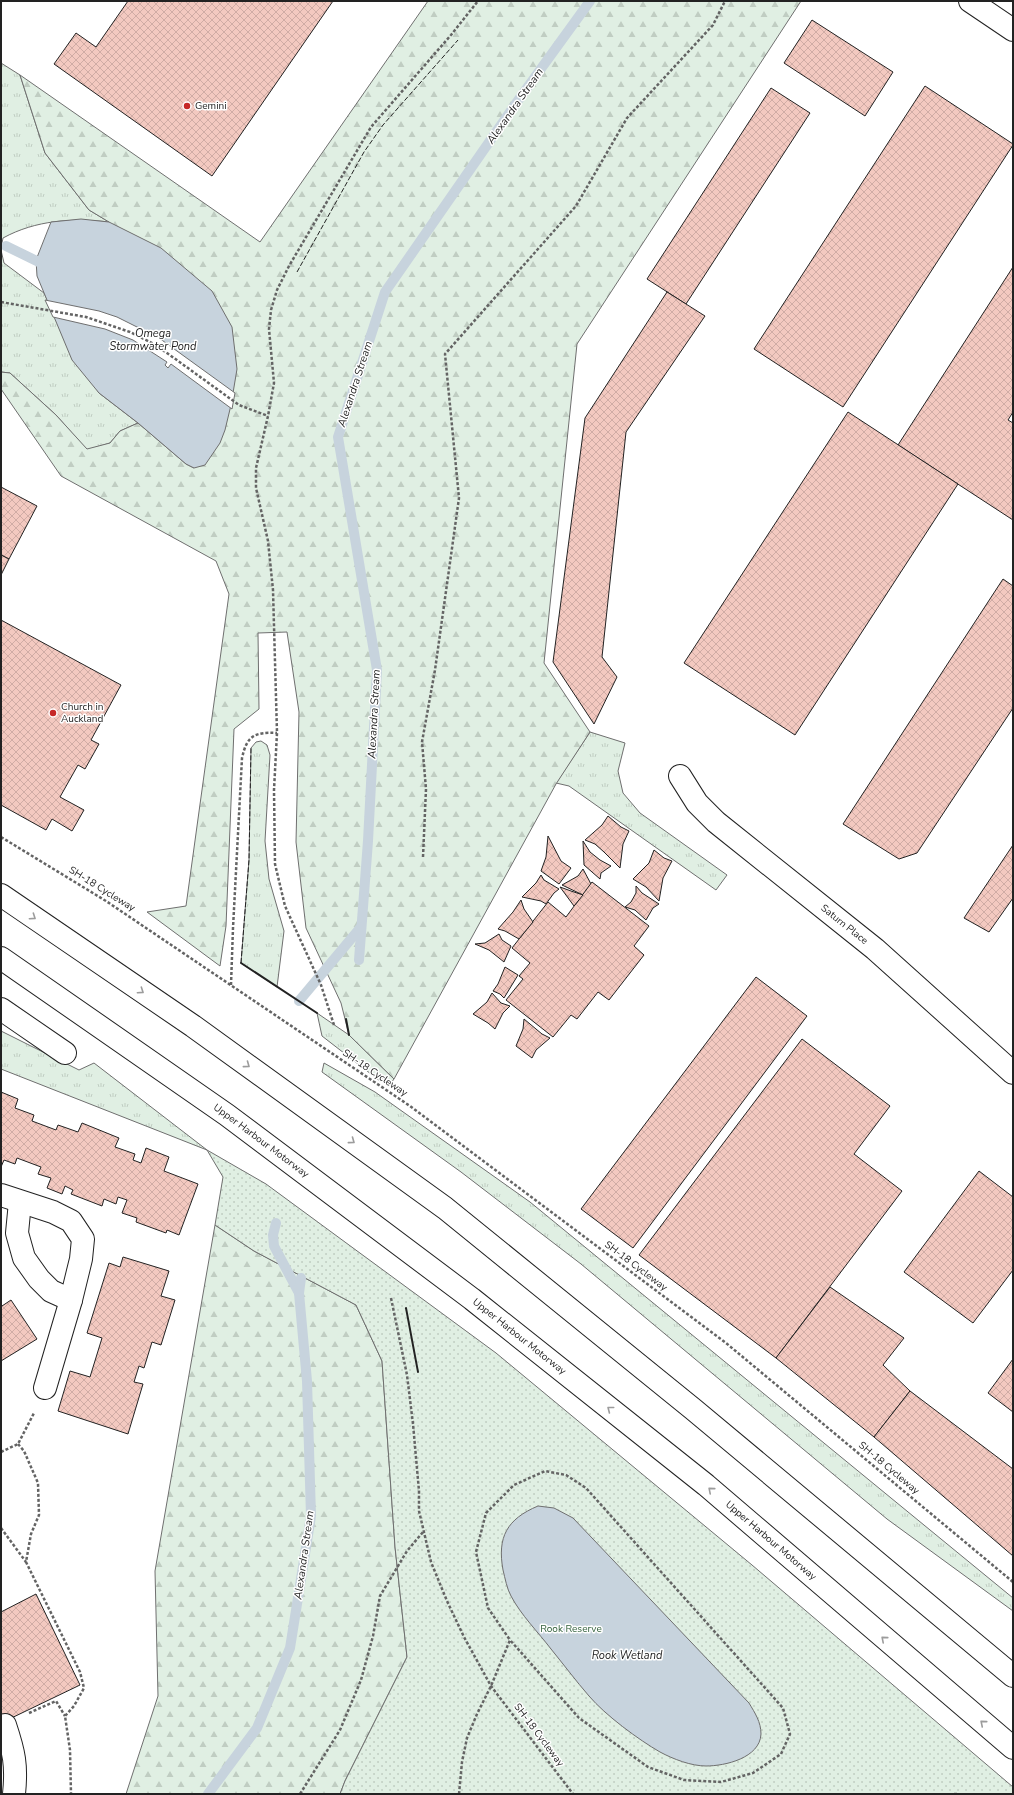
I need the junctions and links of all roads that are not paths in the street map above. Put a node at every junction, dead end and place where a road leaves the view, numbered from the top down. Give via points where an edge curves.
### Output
1 (970, 1) edge
2 (1013, 30) edge
3 (680, 776) dead end
4 (1, 896) edge
5 (1, 958) edge
6 (1, 1010) edge
7 (65, 1053) dead end
8 (1013, 1072) edge
9 (10, 1199) edge
10 (71, 1300) junction
11 (45, 1388) road end
12 (956, 1628) junction
13 (1013, 1662) edge
14 (1013, 1676) edge
15 (5, 1725) road end
16 (1013, 1748) edge
17 (14, 1794) edge

1 - 2 main road
3 - 8 main road, Saturn Place via 697,803 716,822 875,949
4 -> 12 main road via 193,1026 445,1208 693,1409
16 -> 5 main road, Upper Harbour Motorway via 706,1485 472,1299 227,1115
6 - 7 main road
9 - 10 main road via 24,1258 51,1291
9 - 10 main road via 52,1212 71,1221 83,1239
10 - 11 main road
12 - 13 main road
12 - 14 main road
15 - 17 main road via 14,1753

